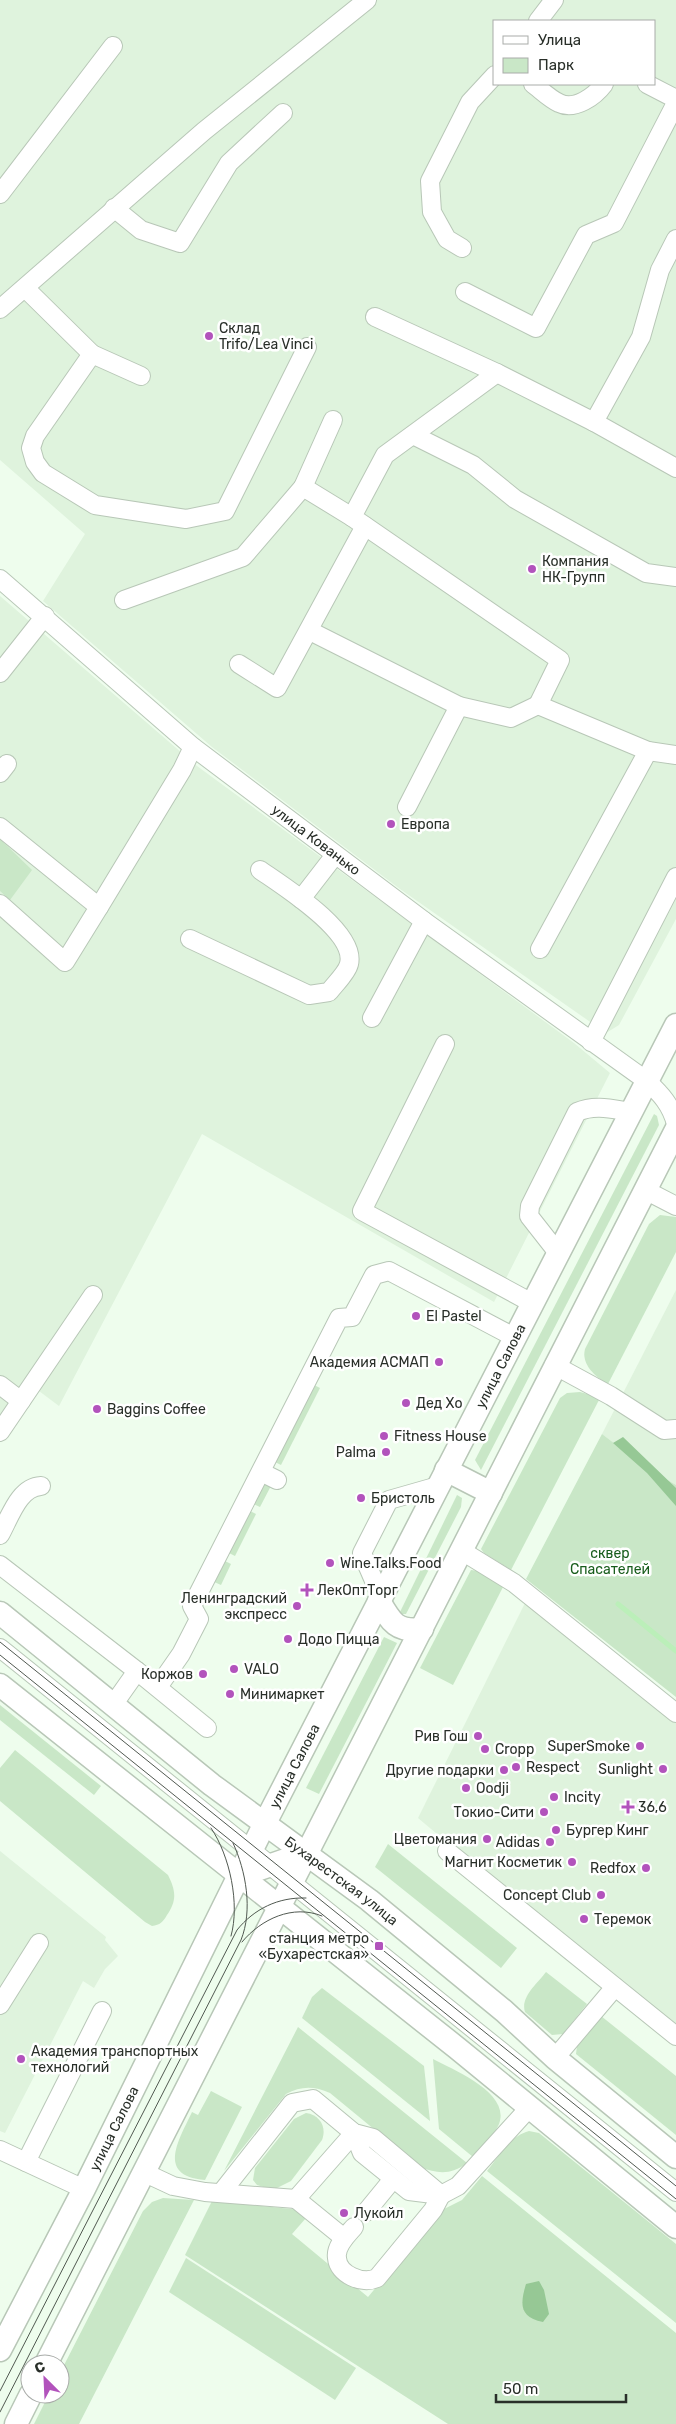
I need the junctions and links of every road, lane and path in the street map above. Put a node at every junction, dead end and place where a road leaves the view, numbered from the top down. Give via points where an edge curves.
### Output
1 (367, 0) edge
2 (554, 0) edge
3 (539, 20) edge
4 (113, 46) dead end
5 (493, 77) edge
6 (534, 85) edge
7 (603, 85) edge
8 (649, 85) edge
9 (676, 99) edge
10 (676, 104) edge
11 (283, 113) dead end
12 (0, 194) edge
13 (114, 208) junction
14 (676, 239) edge
15 (462, 248) dead end
16 (25, 288) junction
17 (465, 292) dead end
18 (0, 309) edge
19 (375, 317) dead end
20 (306, 347) dead end
21 (92, 354) junction
22 (497, 373) junction
23 (140, 376) dead end
24 (333, 420) dead end
25 (594, 422) junction
26 (413, 434) junction
27 (676, 468) edge
28 (303, 487) junction
29 (358, 522) junction
30 (676, 577) edge
31 (0, 579) edge
32 (124, 600) dead end
33 (45, 616) junction
34 (310, 631) junction
35 (239, 664) dead end
36 (0, 672) edge
37 (538, 705) junction
38 (459, 706) junction
39 (193, 747) junction
40 (648, 751) junction
41 (676, 755) edge
42 (406, 807) dead end
43 (0, 827) edge
44 (335, 854) junction
45 (260, 870) dead end
46 (676, 877) edge
47 (301, 899) junction
48 (0, 904) edge
49 (99, 907) junction
50 (424, 920) junction
51 (190, 939) dead end
52 (540, 949) dead end
53 (372, 1018) dead end
54 (676, 1025) edge
55 (591, 1042) junction
56 (445, 1044) dead end
57 (647, 1081) junction
58 (631, 1112) junction
59 (676, 1124) edge
60 (676, 1130) edge
61 (645, 1190) junction
62 (676, 1206) edge
63 (558, 1253) junction
64 (93, 1295) dead end
65 (532, 1303) junction
66 (514, 1337) junction
67 (554, 1365) junction
68 (0, 1386) edge
69 (21, 1401) junction
70 (675, 1430) edge
71 (0, 1432) edge
72 (261, 1472) junction
73 (442, 1478) junction
74 (277, 1480) dead end
75 (41, 1486) dead end
76 (491, 1493) junction
77 (0, 1535) edge
78 (462, 1551) junction
79 (0, 1565) edge
80 (380, 1599) junction
81 (0, 1613) edge
82 (422, 1629) junction
83 (0, 1648) edge
84 (137, 1671) junction
85 (0, 1685) edge
86 (158, 1687) junction
87 (113, 1705) junction
88 (676, 1712) edge
89 (207, 1728) dead end
90 (265, 1823) junction
91 (252, 1850) junction
92 (447, 1851) dead end
93 (306, 1853) junction
94 (270, 1865) junction
95 (239, 1876) junction
96 (291, 1882) junction
97 (278, 1906) junction
98 (39, 1943) dead end
99 (615, 1987) junction
100 (0, 2005) edge
101 (102, 2011) dead end
102 (676, 2036) edge
103 (555, 2058) junction
104 (529, 2108) junction
105 (354, 2133) junction
106 (0, 2150) edge
107 (676, 2157) edge
108 (26, 2162) junction
109 (143, 2172) junction
110 (393, 2179) junction
111 (84, 2189) junction
112 (676, 2192) edge
113 (221, 2193) junction
114 (441, 2195) junction
115 (296, 2199) junction
116 (366, 2212) dead end
117 (676, 2227) edge
118 (0, 2350) edge
119 (51, 2354) edge
120 (26, 2404) edge
121 (16, 2424) edge

1 - 13 street
2 - 3 street
4 - 12 street
5 - 15 street via 470,102 430,181 432,212 447,239
6 - 7 street via 560,104 573,105 590,98
8 - 9 street
10 - 17 street via 614,223 586,235 536,328
11 - 13 street via 229,163 180,243 141,230
13 - 16 street
14 - 25 street via 660,270 642,337
16 - 18 street
16 - 21 street
19 - 22 street
20 - 21 street via 225,511 186,519 95,505 43,473 35,462 31,448 35,436
21 - 23 street
22 - 25 street
22 - 26 street
24 - 28 street
25 - 27 street
26 - 29 street via 385,455
26 - 30 street via 473,465 516,499 646,573
28 - 29 street
28 - 32 street via 243,556
29 - 34 street
29 - 37 street via 560,660
31 - 33 street, улица Кованько
33 - 36 street
33 - 39 street, улица Кованько
34 - 35 street via 277,688
34 - 38 street
37 - 38 street via 511,718
37 - 40 street
38 - 42 street
39 - 44 street, улица Кованько
39 - 49 street
40 - 41 street
40 - 52 street
43 - 49 street
44 - 47 street
44 - 50 street, улица Кованько
45 - 47 street
46 - 55 street
47 - 51 street via 337,932 348,948 349,965 329,992 309,995
48 - 49 street via 65,962
50 - 53 street
50 - 55 street, улица Кованько
54 - 57 main road, улица Салова
55 - 57 street, улица Кованько
56 - 65 street via 362,1211
57 - 58 main road, улица Салова
57 - 59 street, улица Кованько via 662,1094
58 - 63 main road, улица Салова
58 - 63 street via 600,1107 577,1112 530,1206 529,1216
60 - 61 main road
61 - 62 street
61 - 67 main road
63 - 65 main road, улица Салова
64 - 69 street
65 - 66 main road, улица Салова
66 - 72 street via 389,1271 374,1275 352,1317 339,1318
66 - 73 main road, улица Салова
67 - 70 street via 664,1430
67 - 76 main road
68 - 69 street
69 - 71 street
72 - 74 street
72 - 86 street via 192,1606 199,1619 181,1654
73 - 76 main road
73 - 80 main road, улица Салова
73 - 80 street via 390,1500 362,1553
75 - 77 street via 25,1491
76 - 78 main road
78 - 82 main road
78 - 88 street via 514,1583
79 - 84 street
80 - 82 main road via 390,1621 406,1630
80 - 90 main road, улица Салова
81 - 87 main road, Бухарестская улица
82 - 93 main road
83 - 91 street
84 - 86 street
84 - 87 street
85 - 95 main road
86 - 89 street
87 - 90 main road, Бухарестская улица
90 - 91 main road, улица Салова
90 - 93 main road, Бухарестская улица
91 - 94 street
91 - 95 main road, улица Салова
92 - 99 street
93 - 94 main road
93 - 96 main road
93 - 103 main road, Бухарестская улица via 369,1900 504,2011
94 - 95 main road
94 - 96 street
95 - 97 main road
95 - 111 main road, улица Салова
96 - 97 main road
96 - 112 street
97 - 104 main road
97 - 109 main road
98 - 100 street
99 - 102 street
99 - 103 street
101 - 108 street
103 - 107 main road, Бухарестская улица
104 - 114 street via 458,2186
104 - 117 main road
105 - 110 street via 362,2153
105 - 113 street via 314,2099 292,2103
105 - 114 street via 373,2138
105 - 115 street
106 - 108 street
108 - 111 street
109 - 113 street via 173,2186
109 - 119 main road
110 - 114 street via 409,2191
110 - 116 street
111 - 118 main road, улица Салова
113 - 115 street
114 - 115 street via 433,2210 377,2278 370,2281 357,2280 339,2265 336,2256 349,2232
120 - 121 main road

